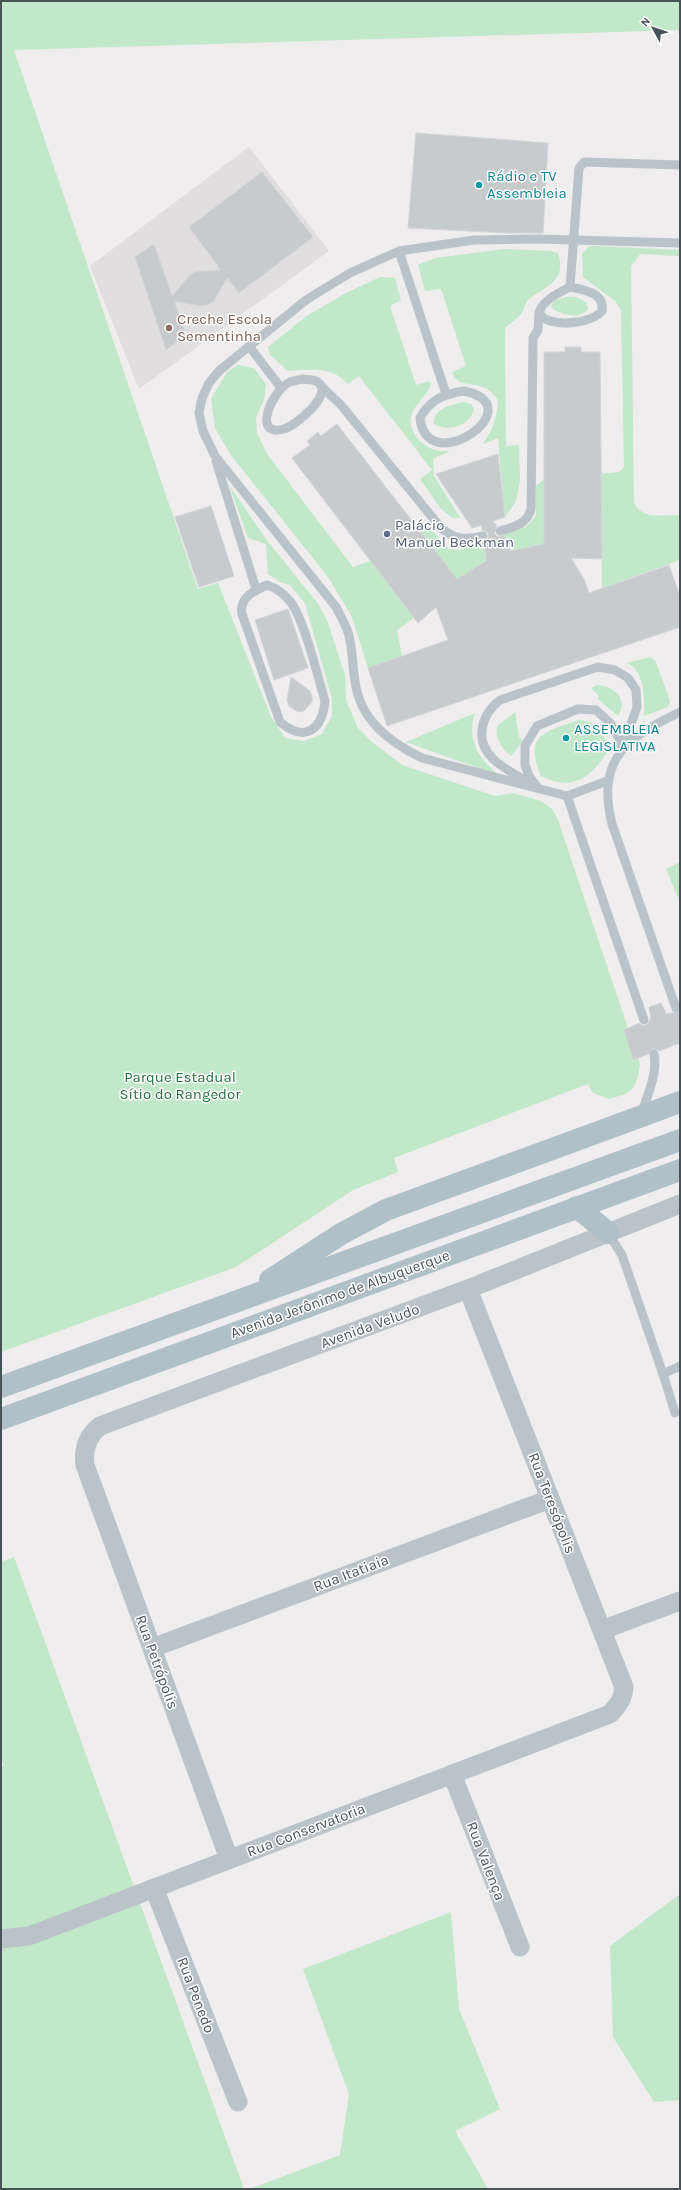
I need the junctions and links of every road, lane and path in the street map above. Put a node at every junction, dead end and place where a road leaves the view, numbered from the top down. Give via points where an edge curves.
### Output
1 (680, 165) edge
2 (573, 240) junction
3 (680, 243) edge
4 (399, 251) junction
5 (570, 287) junction
6 (539, 312) junction
7 (249, 346) junction
8 (281, 388) junction
9 (323, 388) junction
10 (446, 394) junction
11 (215, 456) junction
12 (500, 531) dead end
13 (483, 536) dead end
14 (256, 589) junction
15 (680, 712) edge
16 (619, 754) junction
17 (607, 781) junction
18 (539, 788) junction
19 (567, 796) junction
20 (676, 1008) dead end
21 (644, 1020) dead end
22 (654, 1054) dead end
23 (680, 1102) edge
24 (640, 1117) junction
25 (680, 1140) edge
26 (680, 1170) edge
27 (680, 1204) edge
28 (578, 1207) junction
29 (608, 1233) junction
30 (333, 1240) junction
31 (321, 1270) junction
32 (468, 1289) junction
33 (349, 1291) junction
34 (232, 1303) junction
35 (680, 1366) edge
36 (663, 1374) junction
37 (1, 1387) edge
38 (675, 1413) dead end
39 (1, 1419) edge
40 (85, 1465) joint
41 (550, 1499) junction
42 (680, 1601) edge
43 (602, 1630) junction
44 (152, 1648) junction
45 (610, 1714) joint
46 (452, 1774) junction
47 (229, 1859) junction
48 (154, 1888) junction
49 (1, 1939) edge
50 (520, 1948) dead end
51 (238, 2102) dead end

1 - 2 lane via 584,162 580,168
2 - 3 lane
2 - 4 lane via 474,240
2 - 5 lane
4 - 7 lane via 350,273 306,300
4 - 10 lane
5 - 6 lane via 544,301 539,306
5 - 6 lane via 586,290 597,296 603,306 598,316 585,321 566,323 550,321 543,318
6 - 12 lane via 538,330 533,338 531,509 523,523
7 - 8 lane
7 - 11 lane via 220,370 209,383 202,398 200,413 203,431
8 - 9 lane via 290,382 302,380 315,381
8 - 9 lane via 267,412 268,427 274,430 285,429 304,416 321,398
9 - 13 lane via 341,405 441,528 449,535 466,540
10 - 10 lane via 425,409 420,418 424,433 431,439 444,442 470,436 483,424 488,413 488,405 484,398 475,393 464,391
11 - 14 lane
11 - 18 lane via 336,607 348,633 360,704 385,736 422,758
14 - 14 lane via 243,600 240,607 280,722 297,732 308,732 317,727 323,716 325,701 298,614 290,600 276,588 266,585
15 - 16 lane via 646,729
16 - 17 lane
16 - 18 lane via 619,739 596,710 578,709 536,726 525,746 525,765 529,776
16 - 18 lane via 632,726 637,707 636,690 628,678 615,670 598,667 500,700 491,707 483,719 481,732 485,745 492,758 504,768
17 - 19 lane
17 - 20 lane via 612,824
18 - 19 lane
19 - 21 lane
22 - 24 lane via 656,1065
23 - 24 main road
24 - 30 main road via 390,1208
25 - 31 main road, Avenida Jerônimo de Albuquerque
26 - 28 main road, Avenida Jerônimo de Albuquerque
27 - 29 street, Avenida Veludo
28 - 29 main road
28 - 33 main road, Avenida Jerônimo de Albuquerque
29 - 32 street, Avenida Veludo
29 - 36 lane via 622,1255
30 - 31 main road via 323,1255
30 - 34 main road
31 - 33 main road via 330,1285
31 - 34 main road, Avenida Jerônimo de Albuquerque
32 - 40 street, Avenida Veludo via 100,1426 87,1441
32 - 41 street, Rua Teresópolis
33 - 39 main road, Avenida Jerônimo de Albuquerque
34 - 37 main road, Avenida Jerônimo de Albuquerque
35 - 36 lane
36 - 38 lane
40 - 44 street, Rua Petrópolis
41 - 43 street, Rua Teresópolis
41 - 44 street, Rua Itatiaia
42 - 43 street
43 - 45 street, Rua Teresópolis via 624,1687 624,1697
44 - 47 street, Rua Petrópolis
45 - 46 street, Rua Conservatoria
46 - 47 street, Rua Conservatoria
46 - 50 street, Rua Valença
47 - 48 street, Rua Conservatoria
48 - 49 street, Rua Conservatoria via 29,1936
48 - 51 street, Rua Penedo

